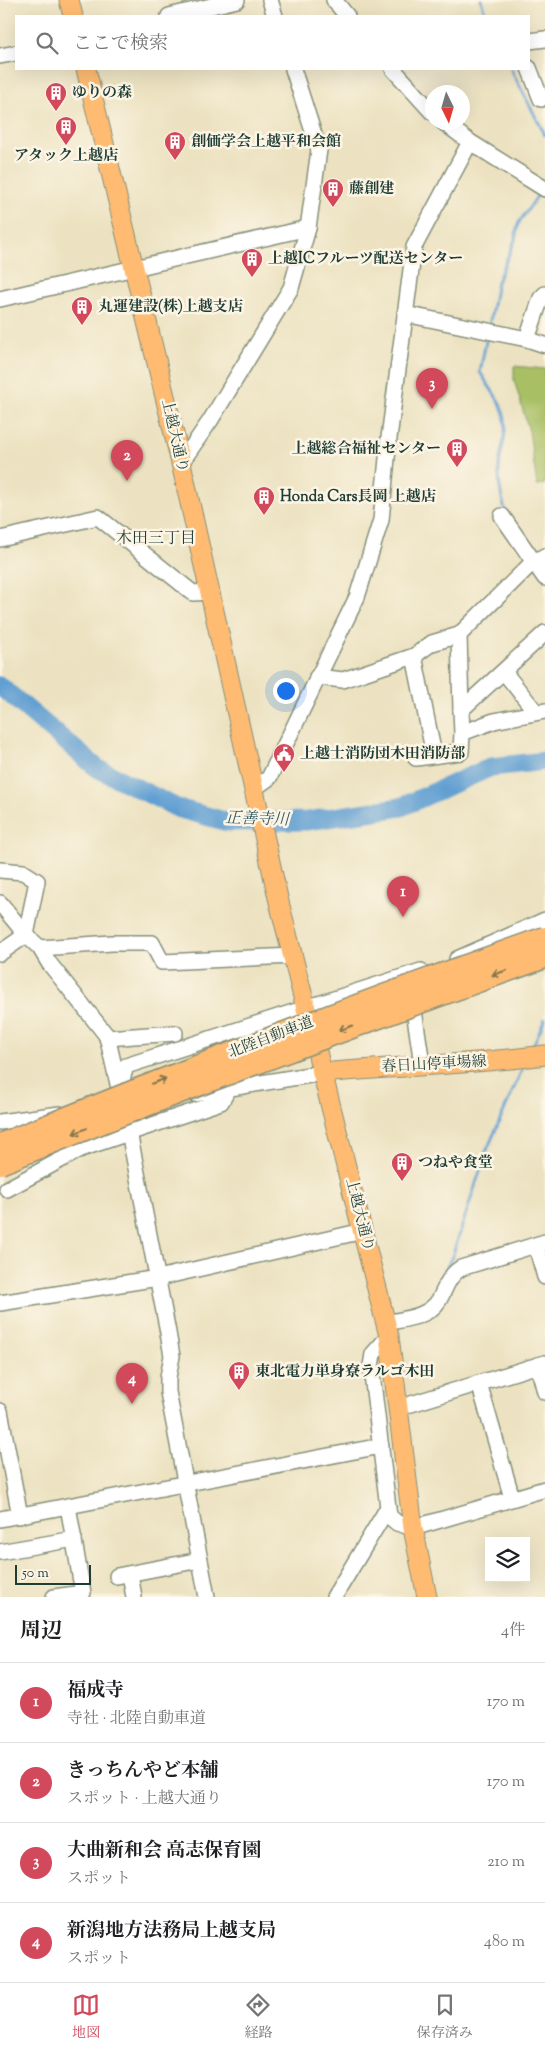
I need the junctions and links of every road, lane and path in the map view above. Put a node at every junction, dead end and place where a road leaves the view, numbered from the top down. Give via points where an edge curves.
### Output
1 (69, 0) edge
2 (237, 0) edge
3 (270, 0) edge
4 (334, 0) edge
5 (73, 15) edge
6 (173, 15) edge
7 (275, 15) edge
8 (346, 15) edge
9 (545, 39) edge
10 (530, 41) edge
11 (15, 53) edge
12 (0, 56) edge
13 (86, 70) edge
14 (293, 70) edge
15 (394, 70) edge
16 (530, 70) edge
17 (544, 102) edge
18 (425, 104) edge
19 (454, 130) edge
20 (470, 142) junction
21 (542, 187) edge
22 (308, 228) junction
23 (133, 268) junction
24 (545, 294) edge
25 (0, 298) edge
26 (405, 314) junction
27 (527, 339) junction
28 (545, 345) edge
29 (181, 463) junction
30 (502, 516) dead end
31 (0, 539) edge
32 (539, 559) edge
33 (545, 578) edge
34 (210, 592) junction
35 (459, 635) junction
36 (544, 638) edge
37 (414, 656) junction
38 (504, 672) junction
39 (317, 677) junction
40 (461, 710) junction
41 (540, 711) edge
42 (462, 733) junction
43 (434, 755) junction
44 (416, 758) dead end
45 (257, 796) junction
46 (0, 870) edge
47 (0, 904) edge
48 (545, 920) edge
49 (26, 936) junction
50 (545, 938) edge
51 (40, 948) junction
52 (0, 953) edge
53 (294, 956) junction
54 (545, 957) edge
55 (408, 975) junction
56 (306, 1009) junction
57 (175, 1033) dead end
58 (107, 1038) junction
59 (545, 1056) edge
60 (422, 1064) junction
61 (322, 1072) junction
62 (119, 1088) junction
63 (229, 1088) junction
64 (123, 1106) junction
65 (0, 1122) edge
66 (129, 1132) junction
67 (0, 1145) edge
68 (0, 1164) edge
69 (7, 1189) dead end
70 (363, 1231) junction
71 (540, 1243) edge
72 (545, 1277) edge
73 (158, 1278) junction
74 (0, 1303) edge
75 (387, 1330) junction
76 (541, 1364) edge
77 (478, 1383) junction
78 (545, 1392) edge
79 (398, 1408) junction
80 (0, 1411) edge
81 (380, 1446) junction
82 (184, 1484) junction
83 (545, 1489) edge
84 (512, 1498) junction
85 (68, 1506) junction
86 (388, 1509) junction
87 (20, 1516) junction
88 (0, 1520) edge
89 (413, 1528) junction
90 (74, 1538) junction
91 (0, 1552) edge
92 (200, 1560) junction
93 (54, 1597) edge
94 (134, 1597) edge
95 (207, 1597) edge
96 (334, 1597) edge
97 (427, 1597) edge

1 - 5 main road
2 - 6 street
3 - 7 street
4 - 8 street
9 - 10 street
11 - 12 street
13 - 23 main road, 上越大通り
14 - 22 street via 319,150
15 - 18 street
16 - 17 street
19 - 20 street
20 - 21 street
20 - 26 street via 414,247
22 - 23 street
22 - 29 street via 291,288
23 - 25 street
23 - 29 main road, 上越大通り
24 - 27 street
26 - 27 street
26 - 39 street via 380,520 357,597
27 - 28 street
29 - 34 main road, 上越大通り
30 - 32 street
31 - 34 street via 98,517 192,593
32 - 33 street
32 - 35 street
34 - 45 main road, 上越大通り
35 - 37 street via 432,642
35 - 40 street
36 - 38 street
37 - 39 street via 343,680
37 - 43 street
38 - 40 street
38 - 41 street
39 - 45 street via 270,778
40 - 42 street
41 - 42 street via 494,721
42 - 43 street via 462,752
43 - 44 street
45 - 53 main road, 上越大通り
46 - 49 street via 23,872 37,881
47 - 49 street
48 - 55 street via 450,962
49 - 51 street
49 - 52 street
67 -> 50 highway, 北陸自動車道, bridge via 335,1013
51 - 53 street via 152,944 162,962
51 - 58 street
53 - 56 main road, 上越大通り
54 -> 68 highway, 北陸自動車道, bridge via 337,1031
55 - 56 street
55 - 60 street
56 - 61 main road, 上越大通り
56 - 62 street via 126,1066
57 - 58 street
58 - 62 street
59 - 60 main road, 春日山停車場線 via 497,1062
60 - 61 main road, 春日山停車場線
61 - 63 street
61 - 70 main road, 上越大通り
62 - 64 street
63 - 64 street
63 - 66 street via 221,1102
64 - 65 street
64 - 66 street
66 - 69 street via 81,1149
66 - 73 street
70 - 73 street
70 - 75 main road, 上越大通り
71 - 72 street
71 - 75 street via 461,1268 452,1274 433,1308
73 - 74 street
73 - 82 street via 172,1356 168,1392
75 - 79 main road, 上越大通り
75 - 81 street via 373,1354 371,1366
76 - 77 street
76 - 78 street
77 - 79 street
77 - 84 street
79 - 89 main road, 上越大通り
80 - 87 street
81 - 82 street
81 - 86 street
82 - 85 street
82 - 92 street
83 - 84 street
84 - 89 street
85 - 87 street
85 - 90 street
86 - 89 street via 389,1516 397,1523
86 - 96 street
87 - 88 street
89 - 97 main road, 上越大通り
90 - 91 street
90 - 93 street via 84,1592
92 - 94 street via 123,1575
92 - 95 street

